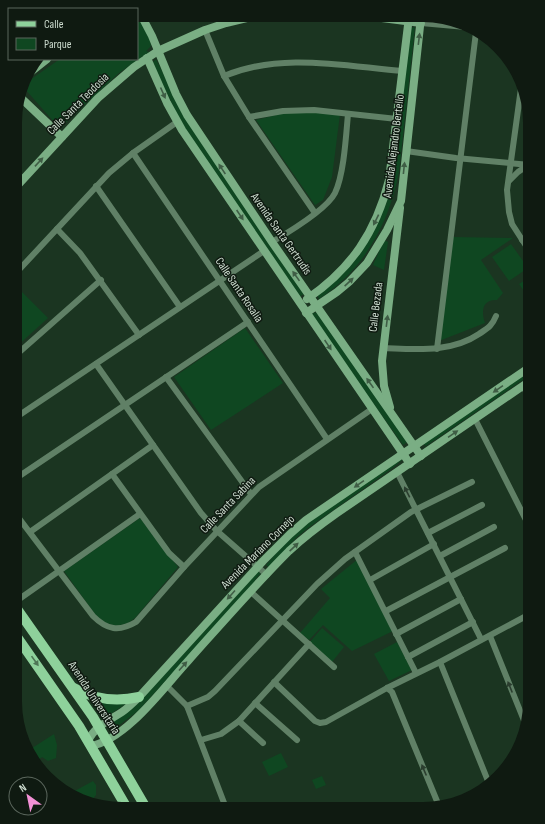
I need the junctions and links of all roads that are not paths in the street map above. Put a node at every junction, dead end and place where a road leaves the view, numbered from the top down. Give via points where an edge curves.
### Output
1 (145, 22) edge
2 (226, 22) edge
3 (409, 22) edge
4 (421, 22) edge
5 (205, 30) junction
6 (475, 37) edge
7 (158, 51) junction
8 (147, 58) junction
9 (402, 72) junction
10 (224, 76) junction
11 (520, 96) edge
12 (24, 101) edge
13 (348, 114) junction
14 (248, 117) junction
15 (397, 119) junction
16 (177, 122) junction
17 (62, 137) junction
18 (406, 151) junction
19 (133, 153) junction
20 (460, 158) junction
21 (511, 164) junction
22 (523, 165) edge
23 (523, 169) edge
24 (22, 180) edge
25 (508, 181) junction
26 (96, 186) junction
27 (401, 201) junction
28 (315, 213) junction
29 (57, 229) junction
30 (522, 240) edge
31 (272, 242) junction
32 (264, 251) junction
33 (22, 267) edge
34 (101, 280) junction
35 (220, 281) junction
36 (310, 297) junction
37 (300, 304) junction
38 (317, 306) junction
39 (180, 307) junction
40 (306, 313) junction
41 (496, 316) dead end
42 (248, 322) junction
43 (139, 335) junction
44 (383, 348) junction
45 (437, 349) junction
46 (22, 350) edge
47 (96, 364) junction
48 (523, 371) edge
49 (166, 377) junction
50 (523, 386) edge
51 (126, 405) junction
52 (372, 409) junction
53 (22, 414) edge
54 (392, 415) junction
55 (475, 419) junction
56 (327, 439) junction
57 (153, 445) junction
58 (414, 446) junction
59 (403, 454) junction
60 (421, 456) junction
61 (410, 464) junction
62 (398, 472) junction
63 (22, 474) edge
64 (112, 474) junction
65 (472, 482) dead end
66 (251, 494) junction
67 (482, 505) dead end
68 (416, 510) junction
69 (140, 514) junction
70 (523, 514) edge
71 (22, 522) edge
72 (494, 527) dead end
73 (217, 531) junction
74 (30, 532) junction
75 (428, 533) junction
76 (434, 544) junction
77 (505, 548) dead end
78 (355, 552) junction
79 (440, 556) junction
80 (184, 567) junction
81 (257, 567) junction
82 (59, 570) junction
83 (267, 575) junction
84 (450, 576) junction
85 (370, 580) junction
86 (251, 592) junction
87 (22, 597) edge
88 (461, 600) junction
89 (386, 611) junction
90 (22, 616) edge
91 (523, 618) edge
92 (282, 620) junction
93 (473, 622) junction
94 (396, 634) junction
95 (490, 636) junction
96 (481, 639) junction
97 (22, 644) edge
98 (308, 644) junction
99 (408, 657) junction
100 (440, 662) junction
101 (334, 667) dead end
102 (416, 673) junction
103 (274, 682) junction
104 (166, 685) junction
105 (72, 687) junction
106 (387, 688) junction
107 (139, 697) junction
108 (255, 703) junction
109 (187, 706) junction
110 (522, 715) edge
111 (239, 721) junction
112 (99, 727) junction
113 (107, 740) junction
114 (201, 740) junction
115 (297, 740) dead end
116 (263, 743) dead end
117 (90, 744) junction
118 (126, 773) junction
119 (487, 778) edge
120 (111, 780) junction
121 (437, 801) edge
122 (124, 802) edge
123 (143, 802) edge
124 (224, 802) edge

1 - 7 main road, Avenida Santa Gertrudis
2 - 5 main road, Calle Santa Teodosia
3 - 9 main road, Avenida Alejandro Bertello
18 -> 4 main road, Avenida Alejandro Bertello
5 - 7 main road, Calle Santa Teodosia
5 - 10 street
6 - 20 street
7 - 8 main road, Calle Santa Teodosia
31 -> 7 main road, Avenida Santa Gertrudis via 186,115
8 -> 16 main road, Avenida Santa Gertrudis
8 - 17 main road, Calle Santa Teodosia via 112,85
9 - 10 street via 301,62 256,66
9 - 15 main road, Avenida Alejandro Bertello
10 - 14 street
11 - 21 street
12 - 17 main road
13 - 14 street via 296,110
13 - 15 street
13 - 28 street via 339,183 334,194
14 - 28 street
15 -> 36 main road, Avenida Alejandro Bertello via 389,180 378,217 350,262
16 - 19 street
16 -> 32 main road, Avenida Santa Gertrudis
24 -> 17 main road, Calle Santa Teodosia
18 - 20 street
27 -> 18 main road, Avenida Alejandro Bertello
19 - 26 street
19 - 35 street, Calle Santa Rosalia
20 - 21 street
20 - 45 street
21 - 22 street
21 - 25 street
23 - 25 street
25 - 30 street via 508,212
26 - 29 street
26 - 39 street
38 -> 27 main road, Avenida Alejandro Bertello via 349,282 367,263
44 -> 27 main road, Calle Bezada
28 - 31 street
29 - 33 street
29 - 34 street
36 -> 31 main road, Avenida Santa Gertrudis
32 - 35 street
32 - 37 main road, Avenida Santa Gertrudis
34 - 43 street
34 - 46 street
35 - 39 street
35 - 42 street, Calle Santa Rosalia
36 - 37 main road, Avenida Alejandro Bertello
36 - 38 main road, Avenida Santa Gertrudis
37 - 40 main road, Avenida Santa Gertrudis
38 - 40 main road, Avenida Alejandro Bertello
54 -> 38 main road, Avenida Santa Gertrudis
39 - 43 street
40 -> 52 main road, Avenida Santa Gertrudis
41 - 45 street via 492,325 475,337
42 - 49 street
42 - 56 street, Calle Santa Rosalia
43 - 47 street
44 - 45 street
44 - 54 main road, Calle Bezada via 384,386
47 - 51 street
47 - 53 street
48 -> 58 main road, Avenida Mariano Cornejo
49 - 51 street
49 - 66 street
50 - 55 main road, Avenida Mariano Cornejo
51 - 57 street
51 - 63 street
52 - 56 street, Calle Santa Sabina
52 - 59 main road, Avenida Santa Gertrudis
54 - 58 main road, Avenida Santa Gertrudis
60 -> 55 main road, Avenida Mariano Cornejo
55 - 70 street
56 - 66 street, Calle Santa Sabina
57 - 64 street
57 - 73 street
58 - 59 main road, Avenida Mariano Cornejo
58 - 60 main road, Avenida Santa Gertrudis
59 - 61 main road, Avenida Santa Gertrudis
59 -> 81 main road, Avenida Mariano Cornejo via 306,520
60 - 61 main road, Avenida Mariano Cornejo
61 - 62 main road, Avenida Mariano Cornejo
68 -> 62 street
83 -> 62 main road, Avenida Mariano Cornejo via 309,534
64 - 69 street
64 - 74 street
65 - 68 street
66 - 73 street, Calle Santa Sabina
67 - 75 street
68 - 75 street
68 - 78 street
69 - 80 street via 169,553
69 - 82 street
71 - 74 street
72 - 79 street
73 - 80 street, Calle Santa Sabina
73 - 81 street
74 - 82 street
75 - 76 street
76 - 79 street
76 - 85 street
77 - 84 street
78 - 85 street
78 - 92 street via 317,584
79 - 84 street
80 - 82 street, Calle Santa Sabina via 136,622 118,629 100,623
81 - 83 street
81 -> 107 main road, Avenida Mariano Cornejo
82 - 87 street
83 - 86 main road, Avenida Mariano Cornejo
84 - 88 street
84 - 89 street
85 - 89 street
86 - 92 street
104 -> 86 main road, Avenida Mariano Cornejo
88 - 93 street
88 - 94 street
89 - 94 street
90 - 105 main road, Avenida Universitaria
91 - 95 street
92 - 98 street
92 - 109 street via 208,698
93 - 96 street
93 - 99 street
94 - 99 street
95 - 96 street
110 -> 95 street
96 - 100 street
97 -> 117 main road
98 - 101 street
98 - 103 street
99 - 102 street
100 - 102 street
100 - 119 street
102 - 106 street
103 - 106 street via 320,723 334,718
103 - 108 street
104 - 109 street
104 - 113 main road, Avenida Mariano Cornejo via 139,715
105 - 107 main road via 104,699 122,700
105 - 112 main road, Avenida Universitaria
121 -> 106 street via 392,692
107 - 112 main road, Avenida Mariano Cornejo
108 - 111 street
108 - 115 street
109 - 114 street
111 - 114 street via 221,734
111 - 116 street
112 - 113 main road, Avenida Universitaria
112 - 117 main road, Avenida Mariano Cornejo via 93,732
113 - 117 main road, Avenida Mariano Cornejo
113 - 118 main road, Avenida Universitaria
114 - 124 street
117 - 120 main road
118 - 120 main road via 118,773
118 - 123 main road, Avenida Universitaria
120 - 122 main road

